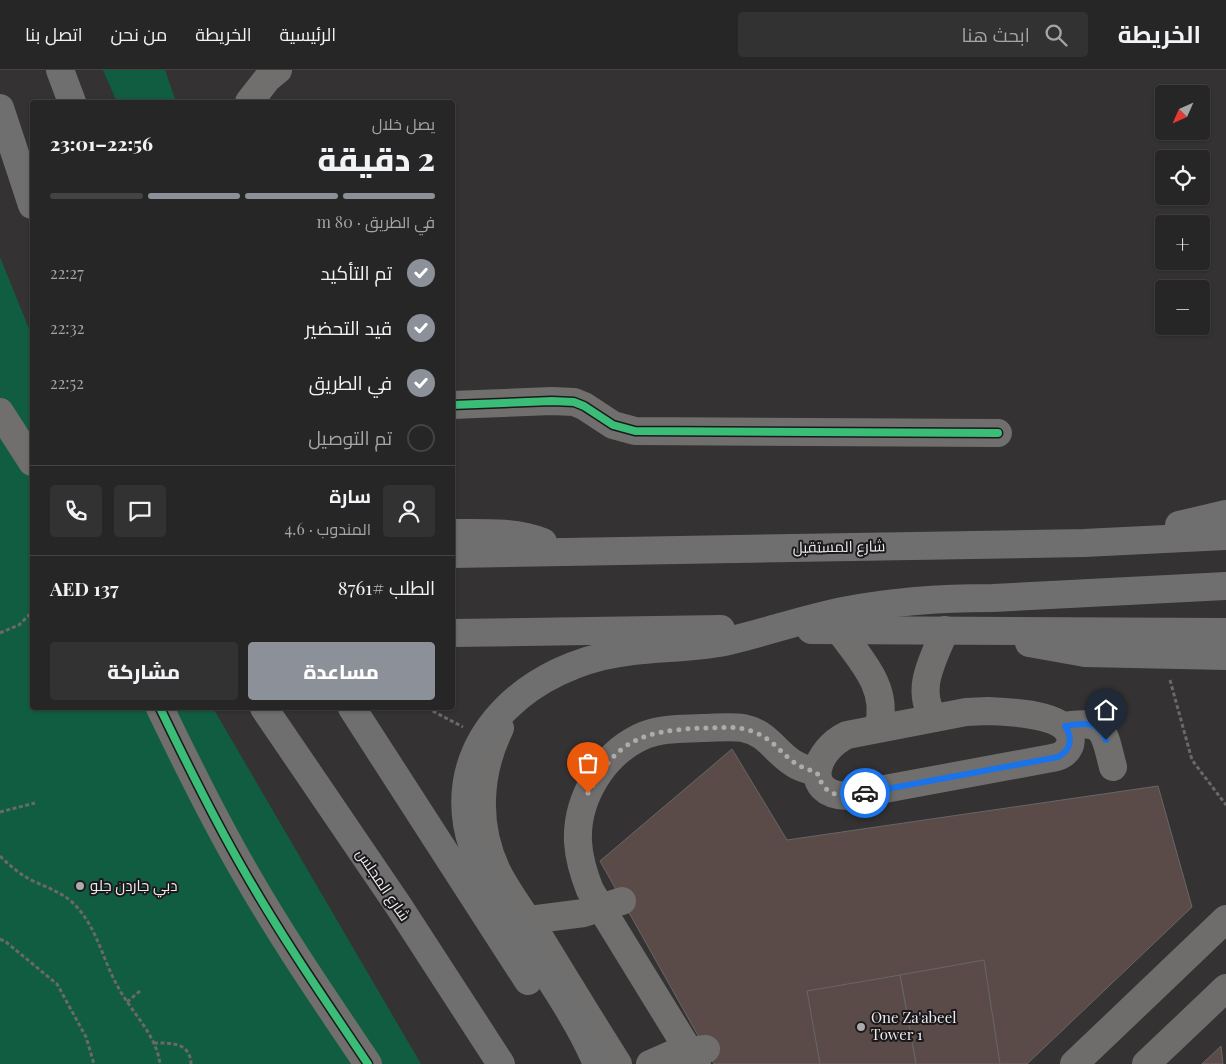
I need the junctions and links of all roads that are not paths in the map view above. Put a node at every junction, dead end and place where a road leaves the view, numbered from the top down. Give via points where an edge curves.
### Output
1 (60, 70) edge
2 (278, 70) edge
3 (71, 100) edge
4 (251, 100) edge
5 (0, 108) edge
6 (0, 145) edge
7 (28, 183) edge
8 (455, 405) edge
9 (0, 412) edge
10 (998, 432) dead end
11 (30, 459) edge
12 (1226, 514) edge
13 (455, 533) edge
14 (1226, 536) edge
15 (1084, 543) junction
16 (564, 552) junction
17 (455, 554) edge
18 (1226, 586) edge
19 (770, 629) junction
20 (840, 630) junction
21 (945, 630) junction
22 (989, 631) junction
23 (1226, 632) edge
24 (455, 633) edge
25 (1226, 656) edge
26 (538, 683) junction
27 (161, 710) edge
28 (265, 710) edge
29 (353, 710) edge
30 (934, 718) junction
31 (1065, 726) junction
32 (878, 728) junction
33 (1113, 767) dead end
34 (817, 772) junction
35 (612, 905) junction
36 (1226, 918) edge
37 (528, 920) junction
38 (1226, 988) edge
39 (697, 1054) edge
40 (368, 1064) edge
41 (501, 1064) edge
42 (583, 1064) edge
43 (597, 1064) edge
44 (618, 1064) edge
45 (650, 1064) edge
46 (1074, 1064) edge
47 (1146, 1064) edge

1 - 3 main road
2 - 4 street
5 - 7 main road
6 - 7 street
8 - 10 street via 574,402 613,425 635,432
9 - 11 street
12 - 15 main road
13 - 16 main road via 518,535 542,541
14 - 15 main road, شارع المستقبل
15 - 16 main road, شارع المستقبل
16 - 17 main road, شارع المستقبل
18 - 19 main road via 918,601 843,611
19 - 20 main road
19 - 24 main road
19 - 26 main road via 700,646 601,657 564,669
20 - 21 main road
20 - 32 street via 878,688 882,708
21 - 22 main road
21 - 30 street via 924,687 926,704
22 - 23 main road
22 - 25 main road via 1052,649 1085,653
26 - 37 street via 512,709 502,725 486,764 482,786 482,817 490,855 505,886
26 - 43 main road via 512,702 484,737 471,769 467,821 475,854 490,885 580,1030
27 - 40 street via 243,870
28 - 41 main road, شارع المجلس
29 - 42 main road
30 - 31 street via 966,712 1010,712
30 - 32 street
31 - 33 street via 1088,723 1099,729 1106,740
31 - 34 street via 1070,744 1064,754 1052,758 847,796 830,793
32 - 34 street via 840,738 821,756
34 - 35 street via 791,762 763,736 736,727 662,730 630,742 605,765 596,779 588,793 579,825 578,842 584,874
35 - 37 street via 565,916
35 - 39 street
36 - 46 highway
37 - 44 street
38 - 47 highway
39 - 45 street via 662,1057

